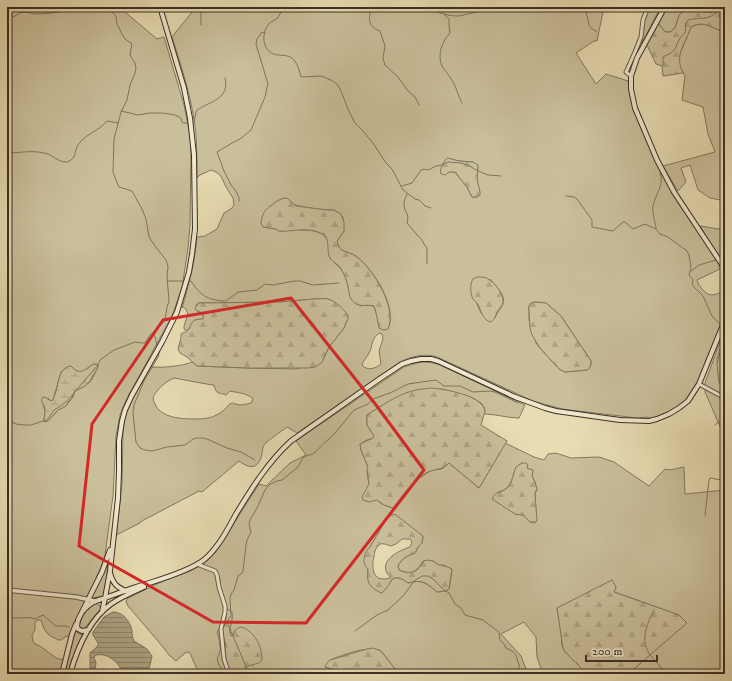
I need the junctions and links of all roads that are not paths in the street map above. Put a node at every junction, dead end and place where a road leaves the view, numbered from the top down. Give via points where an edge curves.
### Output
1 (160, 7) edge
2 (648, 7) edge
3 (666, 7) edge
4 (631, 76) junction
5 (725, 271) edge
6 (725, 320) edge
7 (699, 384) junction
8 (725, 398) edge
9 (113, 542) junction
10 (197, 564) junction
11 (110, 571) junction
12 (151, 582) junction
13 (7, 590) edge
14 (126, 591) junction
15 (106, 598) junction
16 (88, 600) junction
17 (95, 601) junction
18 (102, 611) junction
19 (82, 612) junction
20 (78, 620) junction
21 (88, 630) junction
22 (62, 674) edge
23 (70, 674) edge
24 (229, 674) edge

1 - 9 main road via 184,88 190,118 194,155 192,254 177,312 124,410 119,441 119,484
2 - 4 street via 641,37 626,72
3 - 4 main road via 637,58
4 - 5 main road via 635,108 657,160 674,192
6 - 7 main road
7 - 8 street
7 - 10 main road via 688,401 669,414 649,421 620,420 545,408 438,361 426,358 402,364 284,448 258,480 216,547
9 - 11 main road
9 - 16 main road
10 - 12 main road
10 - 24 street via 215,571 217,575 225,612 221,629 224,659
11 - 14 main road via 115,585
11 - 15 main road
12 - 14 main road
12 - 18 main road
13 - 16 street
14 - 15 main road
15 - 17 main road
15 - 18 main road
16 - 17 street
16 - 19 main road
17 - 18 main road via 100,603
17 - 19 main road
18 - 21 main road
19 - 20 main road
20 - 21 main road via 78,629
20 - 22 main road
21 - 23 main road

